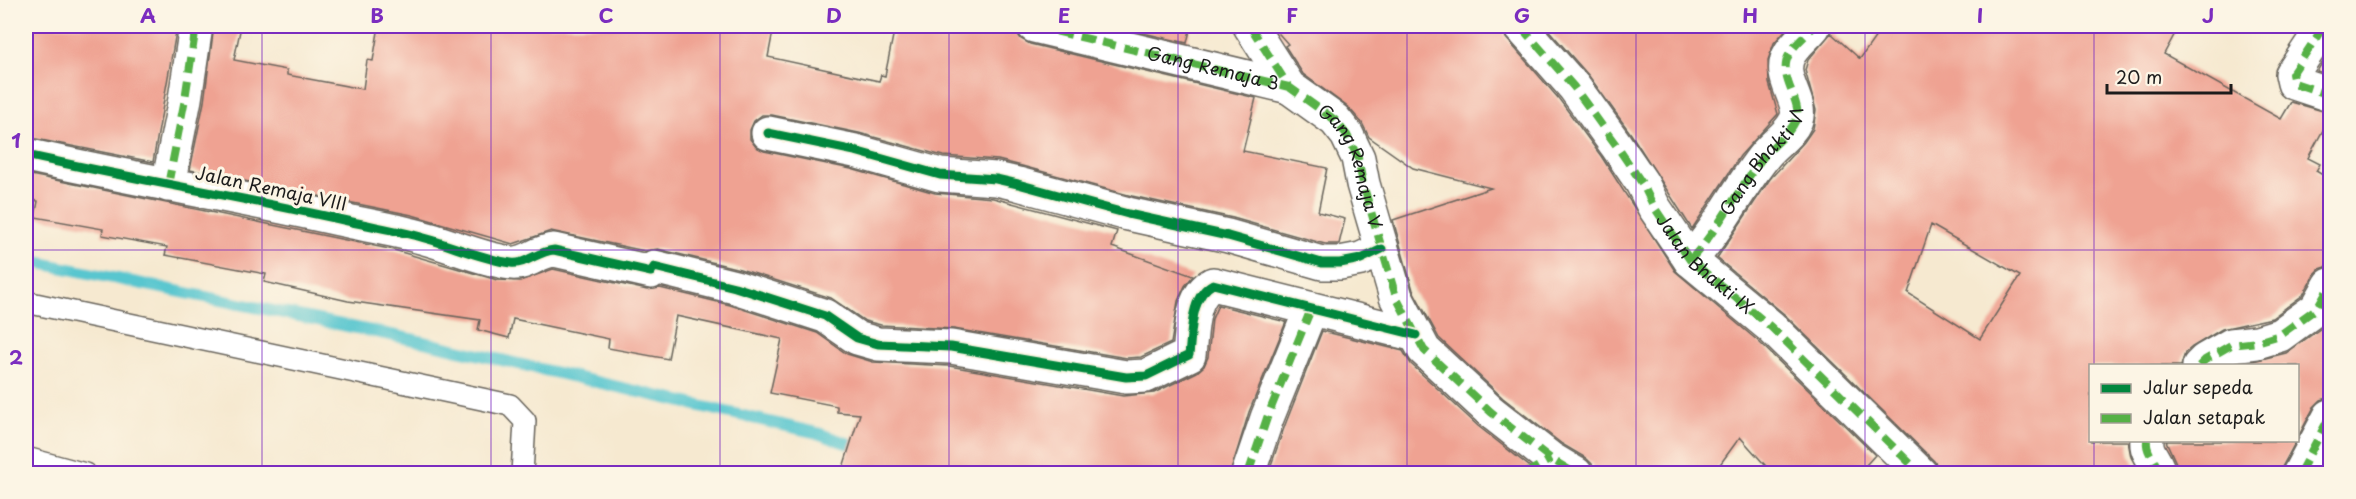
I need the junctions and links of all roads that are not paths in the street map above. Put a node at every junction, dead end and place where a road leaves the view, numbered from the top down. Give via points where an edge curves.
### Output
1 (196, 26) edge
2 (1034, 26) edge
3 (1250, 26) edge
4 (1520, 26) edge
5 (1814, 26) edge
6 (2324, 26) edge
7 (1289, 87) junction
8 (2331, 95) edge
9 (768, 133) dead end
10 (26, 155) edge
11 (168, 185) junction
12 (1382, 249) junction
13 (1690, 260) junction
14 (2331, 285) edge
15 (26, 302) edge
16 (1311, 309) junction
17 (1416, 335) junction
18 (2201, 364) edge
19 (2331, 416) edge
20 (2147, 442) edge
21 (26, 459) edge
22 (1551, 469) edge
23 (85, 474) edge
24 (522, 474) edge
25 (1248, 474) edge
26 (1922, 474) edge
27 (2159, 474) edge
28 (2299, 474) edge

1 - 11 street, Jalan Remaja VIII
2 - 7 street, Gang Remaja 3
3 - 7 street, Gang Remaja V
4 - 13 street, Jalan Bhakti IX via 1574,87 1642,183
5 - 13 street, Gang Bhakti VI via 1789,55 1785,75 1798,110 1797,119 1766,154 1705,245
6 - 8 street via 2292,75 2294,83
7 - 12 street, Gang Remaja V via 1335,120 1347,135 1358,158
9 - 12 street via 855,151 940,175 1018,184 1322,263 1361,259
10 - 11 street
11 - 16 street, Jalan Remaja VIII via 426,238 513,263 554,250 651,272 654,267 735,287 825,316 857,338 878,344 951,347 1126,377 1146,376 1189,355 1197,302 1203,289 1213,284
12 - 17 street, Gang Remaja V via 1396,297
13 - 26 street, Jalan Bhakti IX via 1771,327
14 - 18 street via 2317,308 2280,335 2231,345
15 - 24 lane via 510,405 525,422
16 - 17 street
16 - 25 street
17 - 22 street, Gang Remaja V via 1437,364
19 - 28 street
20 - 27 street via 2146,449
21 - 23 lane

